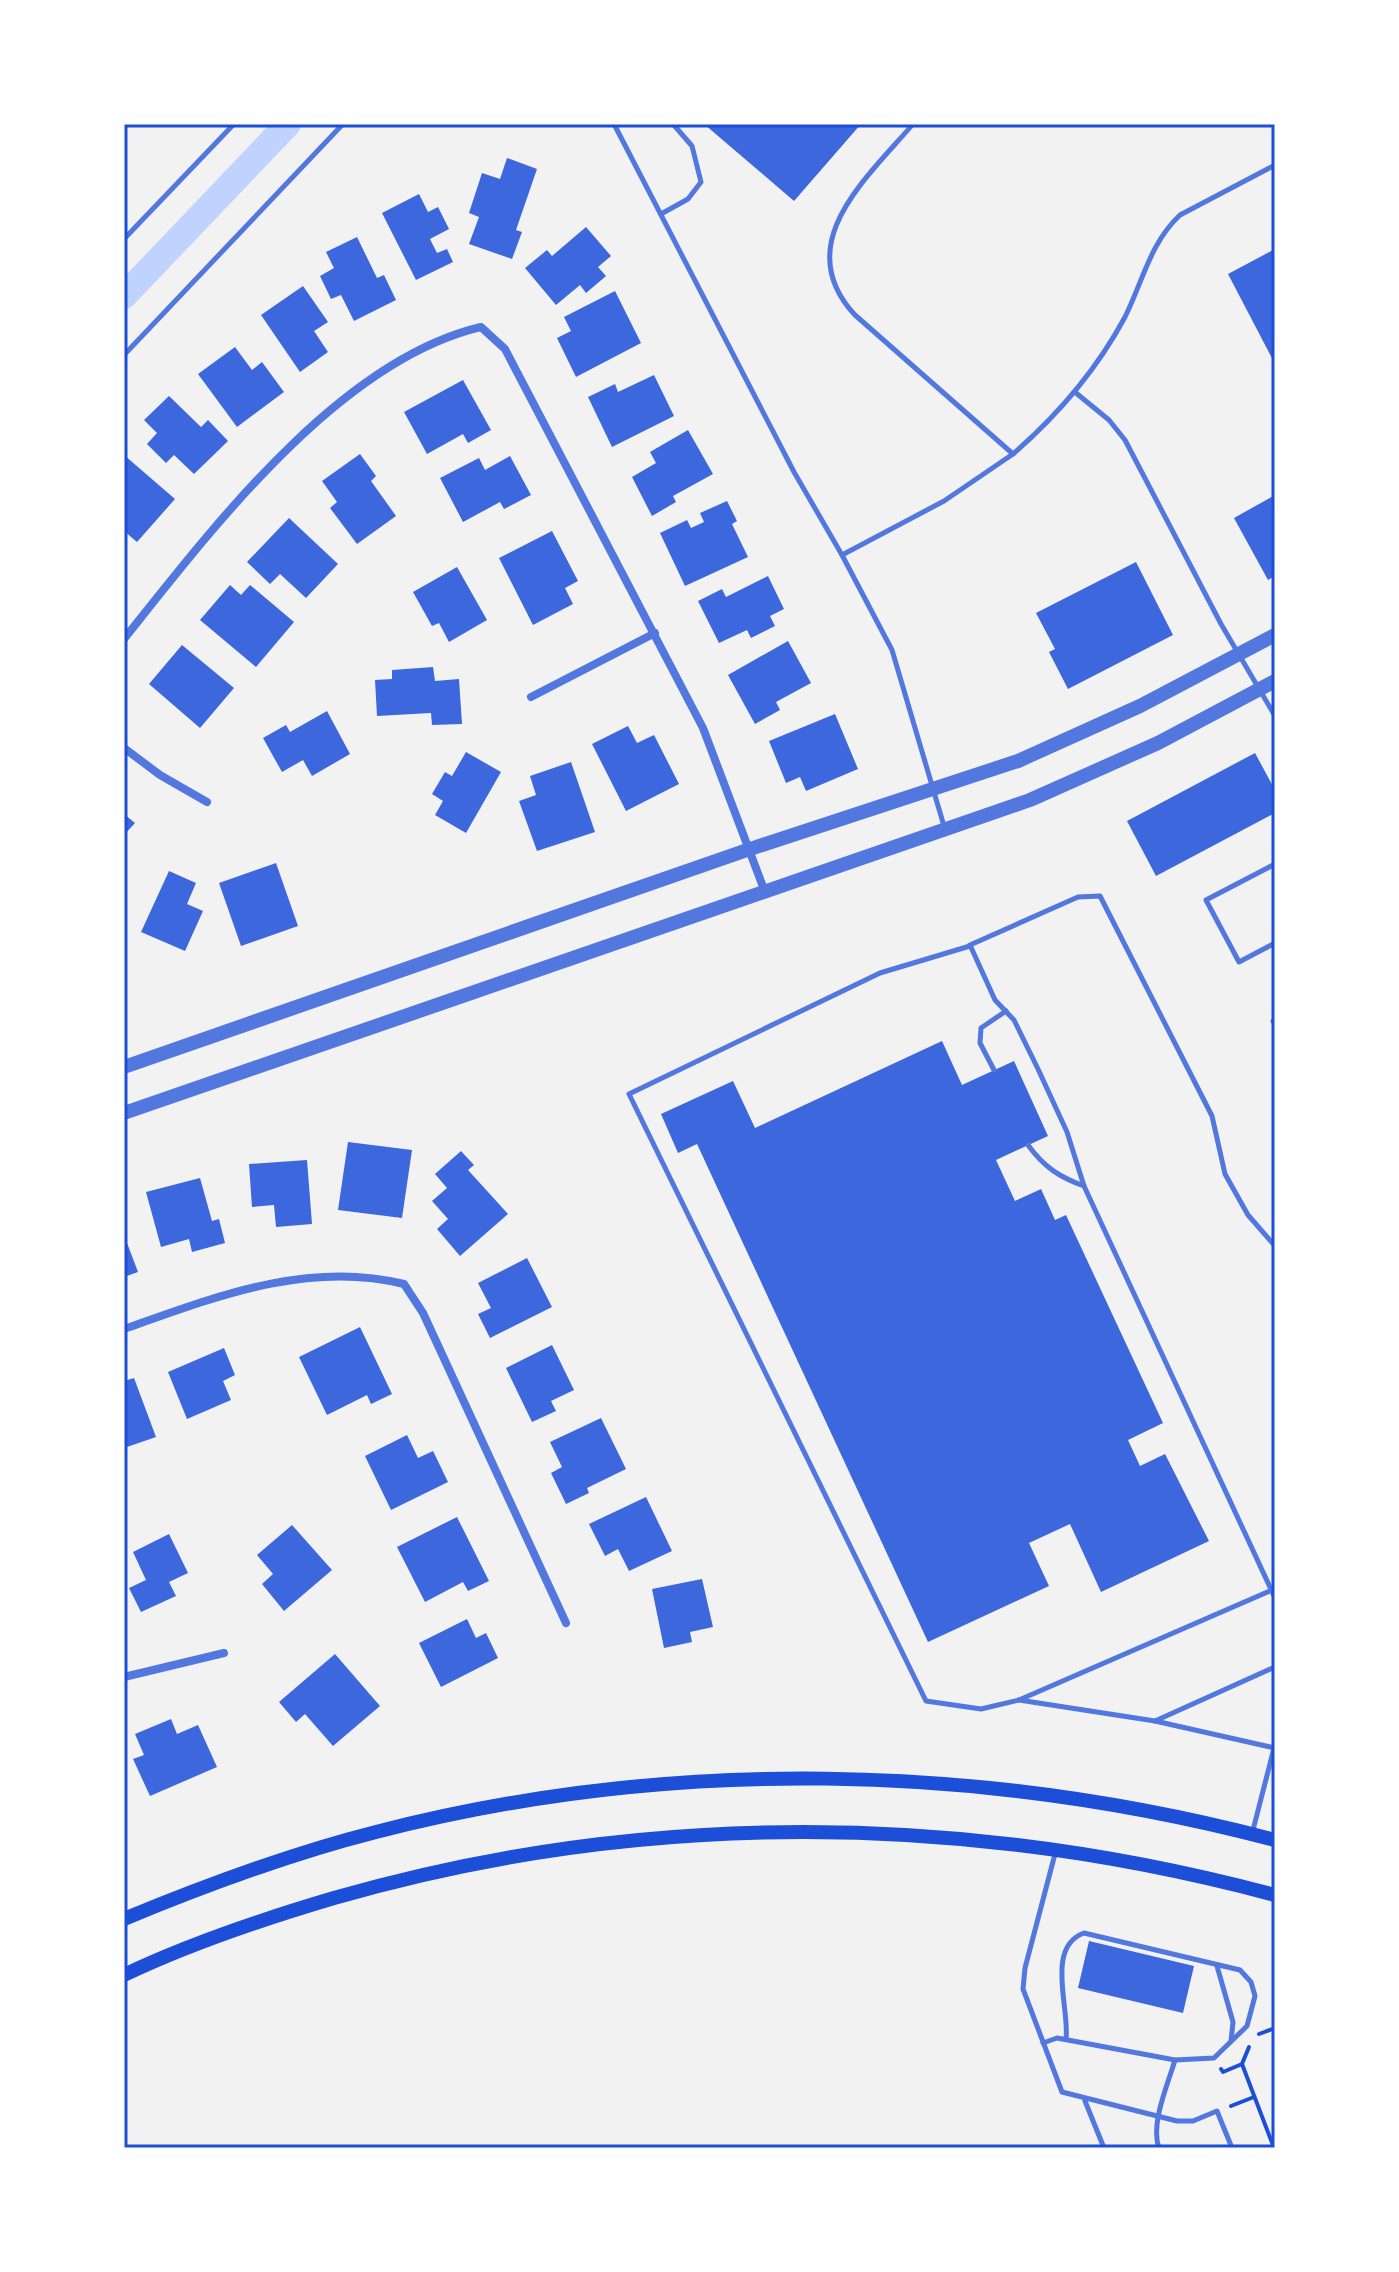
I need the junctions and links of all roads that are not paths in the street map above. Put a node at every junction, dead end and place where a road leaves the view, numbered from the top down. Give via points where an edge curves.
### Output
1 (234, 124) edge
2 (343, 124) edge
3 (614, 124) edge
4 (673, 124) edge
5 (913, 124) edge
6 (1275, 165) edge
7 (661, 214) junction
8 (124, 239) edge
9 (124, 355) edge
10 (1076, 393) junction
11 (1013, 454) junction
12 (842, 555) junction
13 (655, 633) junction
14 (1275, 635) edge
15 (124, 639) edge
16 (1239, 654) junction
17 (1275, 681) edge
18 (1260, 689) junction
19 (531, 697) dead end
20 (1275, 716) edge
21 (124, 748) edge
22 (933, 790) junction
23 (207, 802) dead end
24 (946, 830) junction
25 (750, 849) junction
26 (1275, 864) edge
27 (765, 892) junction
28 (1275, 943) edge
29 (970, 945) junction
30 (1006, 1011) junction
31 (124, 1067) edge
32 (994, 1070) dead end
33 (1275, 1104) edge
34 (124, 1113) edge
35 (1275, 1138) edge
36 (1028, 1145) dead end
37 (1084, 1186) junction
38 (1275, 1246) edge
39 (124, 1329) edge
40 (1272, 1590) junction
41 (1275, 1598) edge
42 (566, 1623) dead end
43 (224, 1653) dead end
44 (1275, 1667) edge
45 (124, 1677) edge
46 (1019, 1700) junction
47 (1155, 1721) junction
48 (1275, 1747) edge
49 (1252, 1834) junction
50 (1275, 1840) edge
51 (1056, 1849) junction
52 (1275, 1895) edge
53 (124, 1919) edge
54 (1217, 1964) junction
55 (124, 1975) edge
56 (1066, 2039) junction
57 (1231, 2042) junction
58 (1043, 2043) junction
59 (1175, 2060) junction
60 (1085, 2101) junction
61 (1160, 2117) junction
62 (1104, 2148) edge
63 (1159, 2148) edge
64 (1232, 2148) edge

1 - 8 lane
2 - 9 lane
3 - 7 lane
4 - 7 lane via 692,146 701,182 688,199
5 - 11 lane via 841,212 829,249 832,277 855,315
6 - 10 lane via 1167,226 1108,346
7 - 12 lane
10 - 11 lane
10 - 16 lane via 1125,440
11 - 12 lane via 944,501
12 - 22 lane via 892,650
13 - 15 street via 505,349 481,327 443,335 400,361 296,441 209,532
13 - 19 street
13 - 25 street via 703,728
14 - 16 street
16 - 18 lane
16 - 22 street via 1067,740
17 - 18 street
18 - 20 lane
18 - 24 street via 1092,774
21 - 23 street
22 - 24 lane
22 - 25 street
24 - 27 street
25 - 27 street
25 - 31 street
26 - 28 lane via 1206,900 1239,962
27 - 34 street
29 - 30 lane via 995,1000
29 - 38 lane via 1078,897 1100,896 1212,1116 1225,1174 1248,1215
29 - 46 lane via 880,973 629,1094 926,1701 981,1709
30 - 32 lane via 981,1028 980,1043
30 - 37 lane via 1067,1132
33 - 35 lane
36 - 37 lane via 1059,1177
37 - 40 lane
39 - 42 street via 254,1286 300,1278 372,1276 404,1284 423,1313
40 - 41 lane
40 - 46 lane
43 - 45 street
44 - 47 lane
46 - 47 lane
47 - 48 lane
48 - 49 lane
49 - 50 main road
49 - 53 main road via 1123,1807 975,1787 827,1779 684,1782 562,1795 376,1832 279,1860
51 - 52 main road
51 - 55 main road via 886,1832 794,1830 584,1845 488,1859 377,1886 215,1938
51 - 58 lane via 1023,1989
54 - 56 lane via 1084,1933 1077,1936 1068,1943 1060,1978
54 - 57 lane via 1233,2022
54 - 57 lane via 1240,1970 1255,1996 1247,2026
56 - 58 lane
56 - 59 lane
57 - 59 lane via 1214,2058
58 - 60 lane via 1062,2092
59 - 61 lane
60 - 61 lane
60 - 62 lane
61 - 63 lane
61 - 64 lane via 1193,2121 1217,2111

